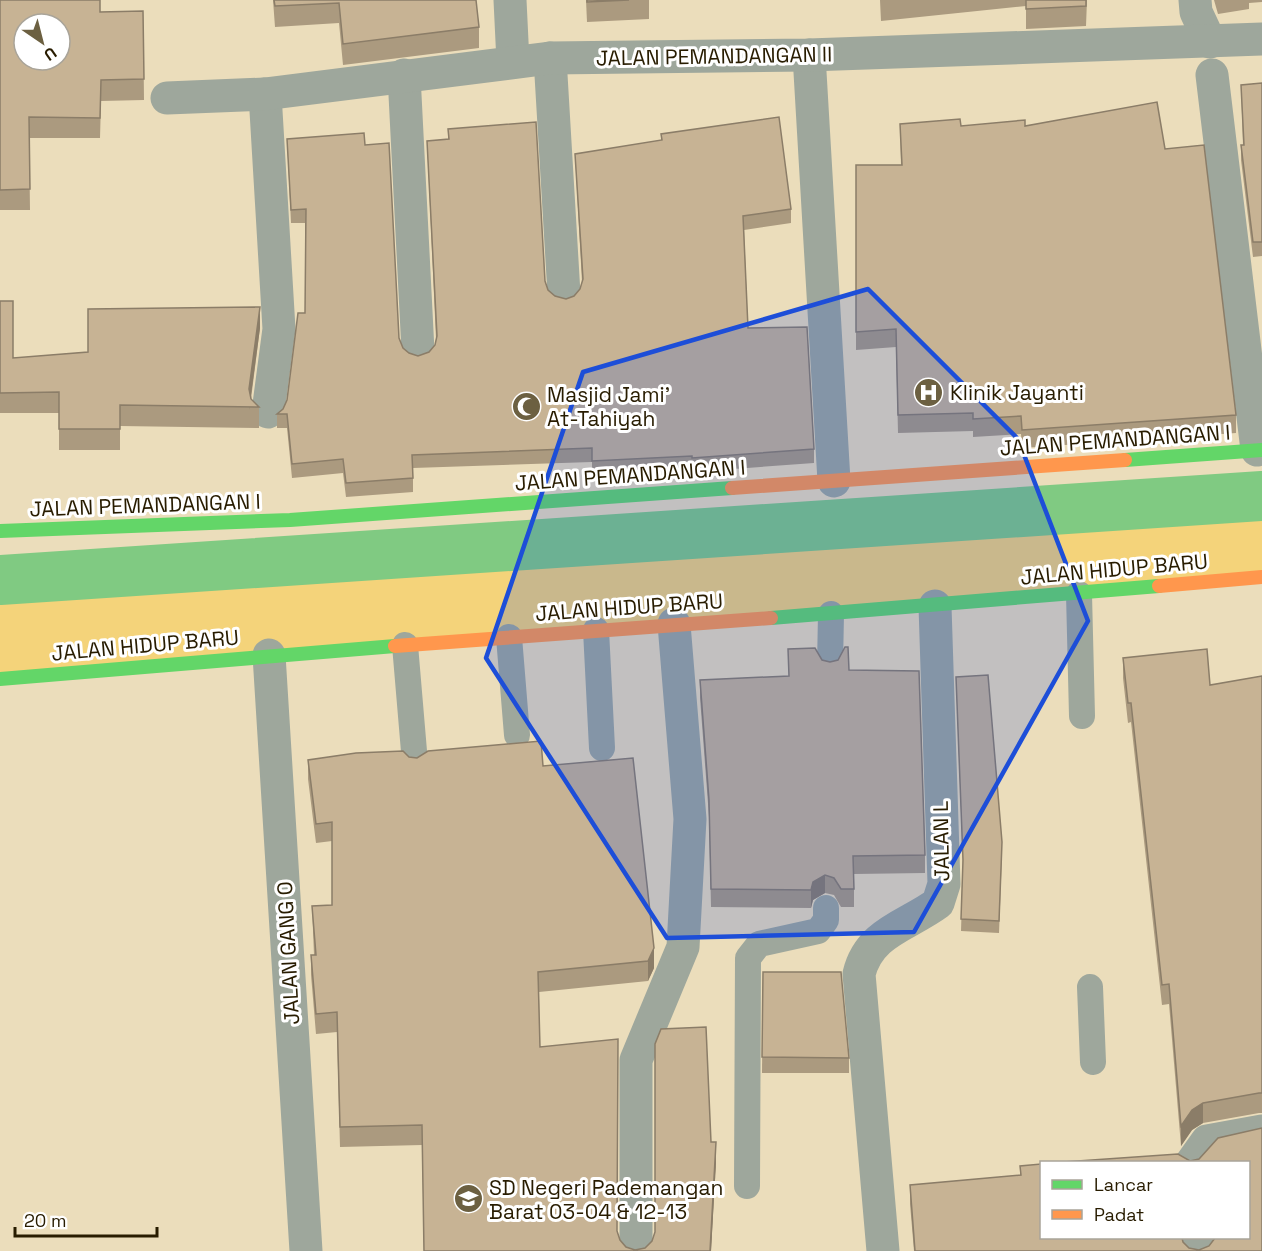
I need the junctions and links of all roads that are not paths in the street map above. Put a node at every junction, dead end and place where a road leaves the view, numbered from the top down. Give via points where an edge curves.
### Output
1 (510, 0) edge
2 (1195, 0) edge
3 (1262, 39) edge
4 (1210, 42) junction
5 (809, 55) junction
6 (550, 58) junction
7 (513, 62) junction
8 (404, 75) junction
9 (1212, 75) dead end
10 (265, 94) junction
11 (167, 99) dead end
12 (564, 294) dead end
13 (418, 351) dead end
14 (268, 412) dead end
15 (1259, 450) edge
16 (834, 481) junction
17 (0, 531) edge
18 (1262, 577) edge
19 (1079, 594) junction
20 (935, 606) junction
21 (831, 614) junction
22 (674, 624) junction
23 (596, 630) junction
24 (509, 637) junction
25 (405, 645) junction
26 (270, 655) junction
27 (830, 665) edge
28 (0, 679) edge
29 (1082, 716) dead end
30 (517, 735) dead end
31 (602, 748) dead end
32 (415, 763) edge
33 (826, 908) dead end
34 (1090, 987) dead end
35 (1092, 1062) dead end
36 (1262, 1131) edge
37 (1193, 1161) edge
38 (747, 1186) dead end
39 (306, 1251) edge
40 (636, 1251) edge
41 (883, 1251) edge

1 - 7 street
2 - 4 street via 1196,12
3 - 4 street, JALAN PEMANDANGAN II
4 - 5 street, JALAN PEMANDANGAN II
5 - 6 street, JALAN PEMANDANGAN II
5 - 16 street
6 - 7 street, JALAN PEMANDANGAN II
6 - 12 street
7 - 8 street, JALAN PEMANDANGAN II
8 - 10 street, JALAN PEMANDANGAN II
8 - 13 street
9 - 15 street
10 - 11 street, JALAN PEMANDANGAN II
10 - 14 street via 279,329
15 - 16 street, JALAN PEMANDANGAN I
16 - 17 street, JALAN PEMANDANGAN I via 290,520
18 - 19 street, JALAN HIDUP BARU
19 - 20 street, JALAN HIDUP BARU
19 - 29 lane
20 - 21 street, JALAN HIDUP BARU
20 - 41 street, JALAN L via 944,884 938,903 876,941 863,957 859,974
21 - 22 street, JALAN HIDUP BARU
21 - 27 lane
22 - 23 street, JALAN HIDUP BARU
22 - 40 street via 690,819 683,947 636,1060
23 - 24 street, JALAN HIDUP BARU
23 - 31 lane
24 - 25 street, JALAN HIDUP BARU
24 - 30 lane
25 - 26 street, JALAN HIDUP BARU
25 - 32 lane
26 - 28 street, JALAN HIDUP BARU
26 - 39 street, JALAN GANG O
33 - 38 lane via 826,921 818,931 759,944 748,958
34 - 35 lane
36 - 37 street via 1207,1140

